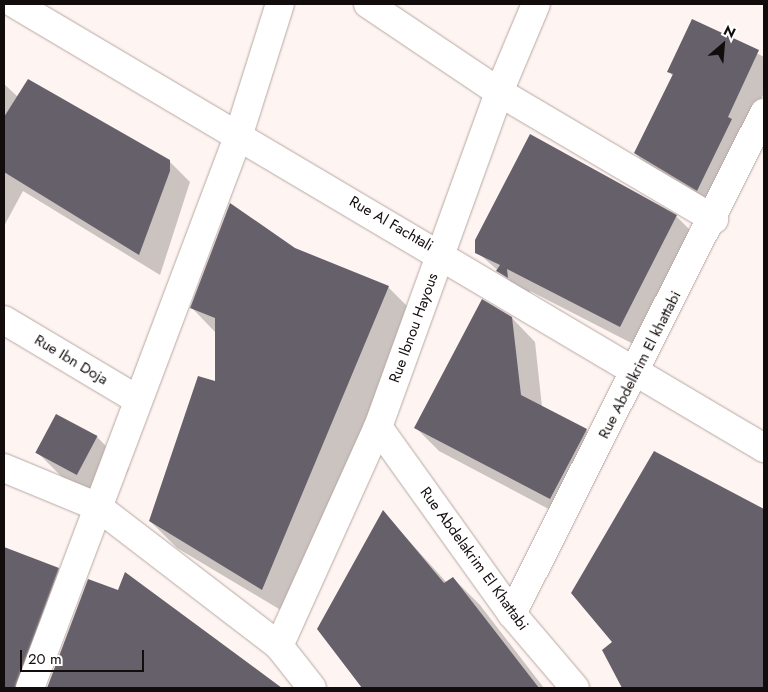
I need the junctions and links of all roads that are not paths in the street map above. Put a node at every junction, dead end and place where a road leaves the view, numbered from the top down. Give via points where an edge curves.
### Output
1 (15, 4) edge
2 (280, 4) edge
3 (368, 4) edge
4 (536, 4) edge
5 (499, 92) junction
6 (764, 113) edge
7 (238, 137) junction
8 (714, 219) junction
9 (442, 253) junction
10 (4, 320) edge
11 (636, 374) junction
12 (138, 400) junction
13 (378, 427) junction
14 (764, 448) edge
15 (4, 468) edge
16 (98, 507) junction
17 (512, 614) junction
18 (279, 646) junction
19 (30, 688) edge
20 (312, 688) edge
21 (575, 688) edge

1 - 7 street, Rue Al Fachtali
2 - 7 street
3 - 5 street
4 - 5 street, Rue Ibnou Hayous
5 - 8 street
5 - 9 street, Rue Ibnou Hayous
6 - 8 street, Rue Abdelkrim El khattabi
7 - 9 street, Rue Al Fachtali
7 - 12 street
8 - 11 street, Rue Abdelkrim El khattabi
9 - 11 street, Rue Al Fachtali
9 - 13 street, Rue Ibnou Hayous
10 - 12 street, Rue Ibn Doja
11 - 14 street, Rue Al Fachtali
11 - 17 street, Rue Abdelkrim El khattabi
12 - 16 street
13 - 17 street, Rue Abdelakrim El Khattabi
13 - 18 street, Rue Ibnou Hayous
15 - 16 street
16 - 18 street
16 - 19 street
17 - 21 street, Rue Abdelakrim El Khattabi
18 - 20 street

